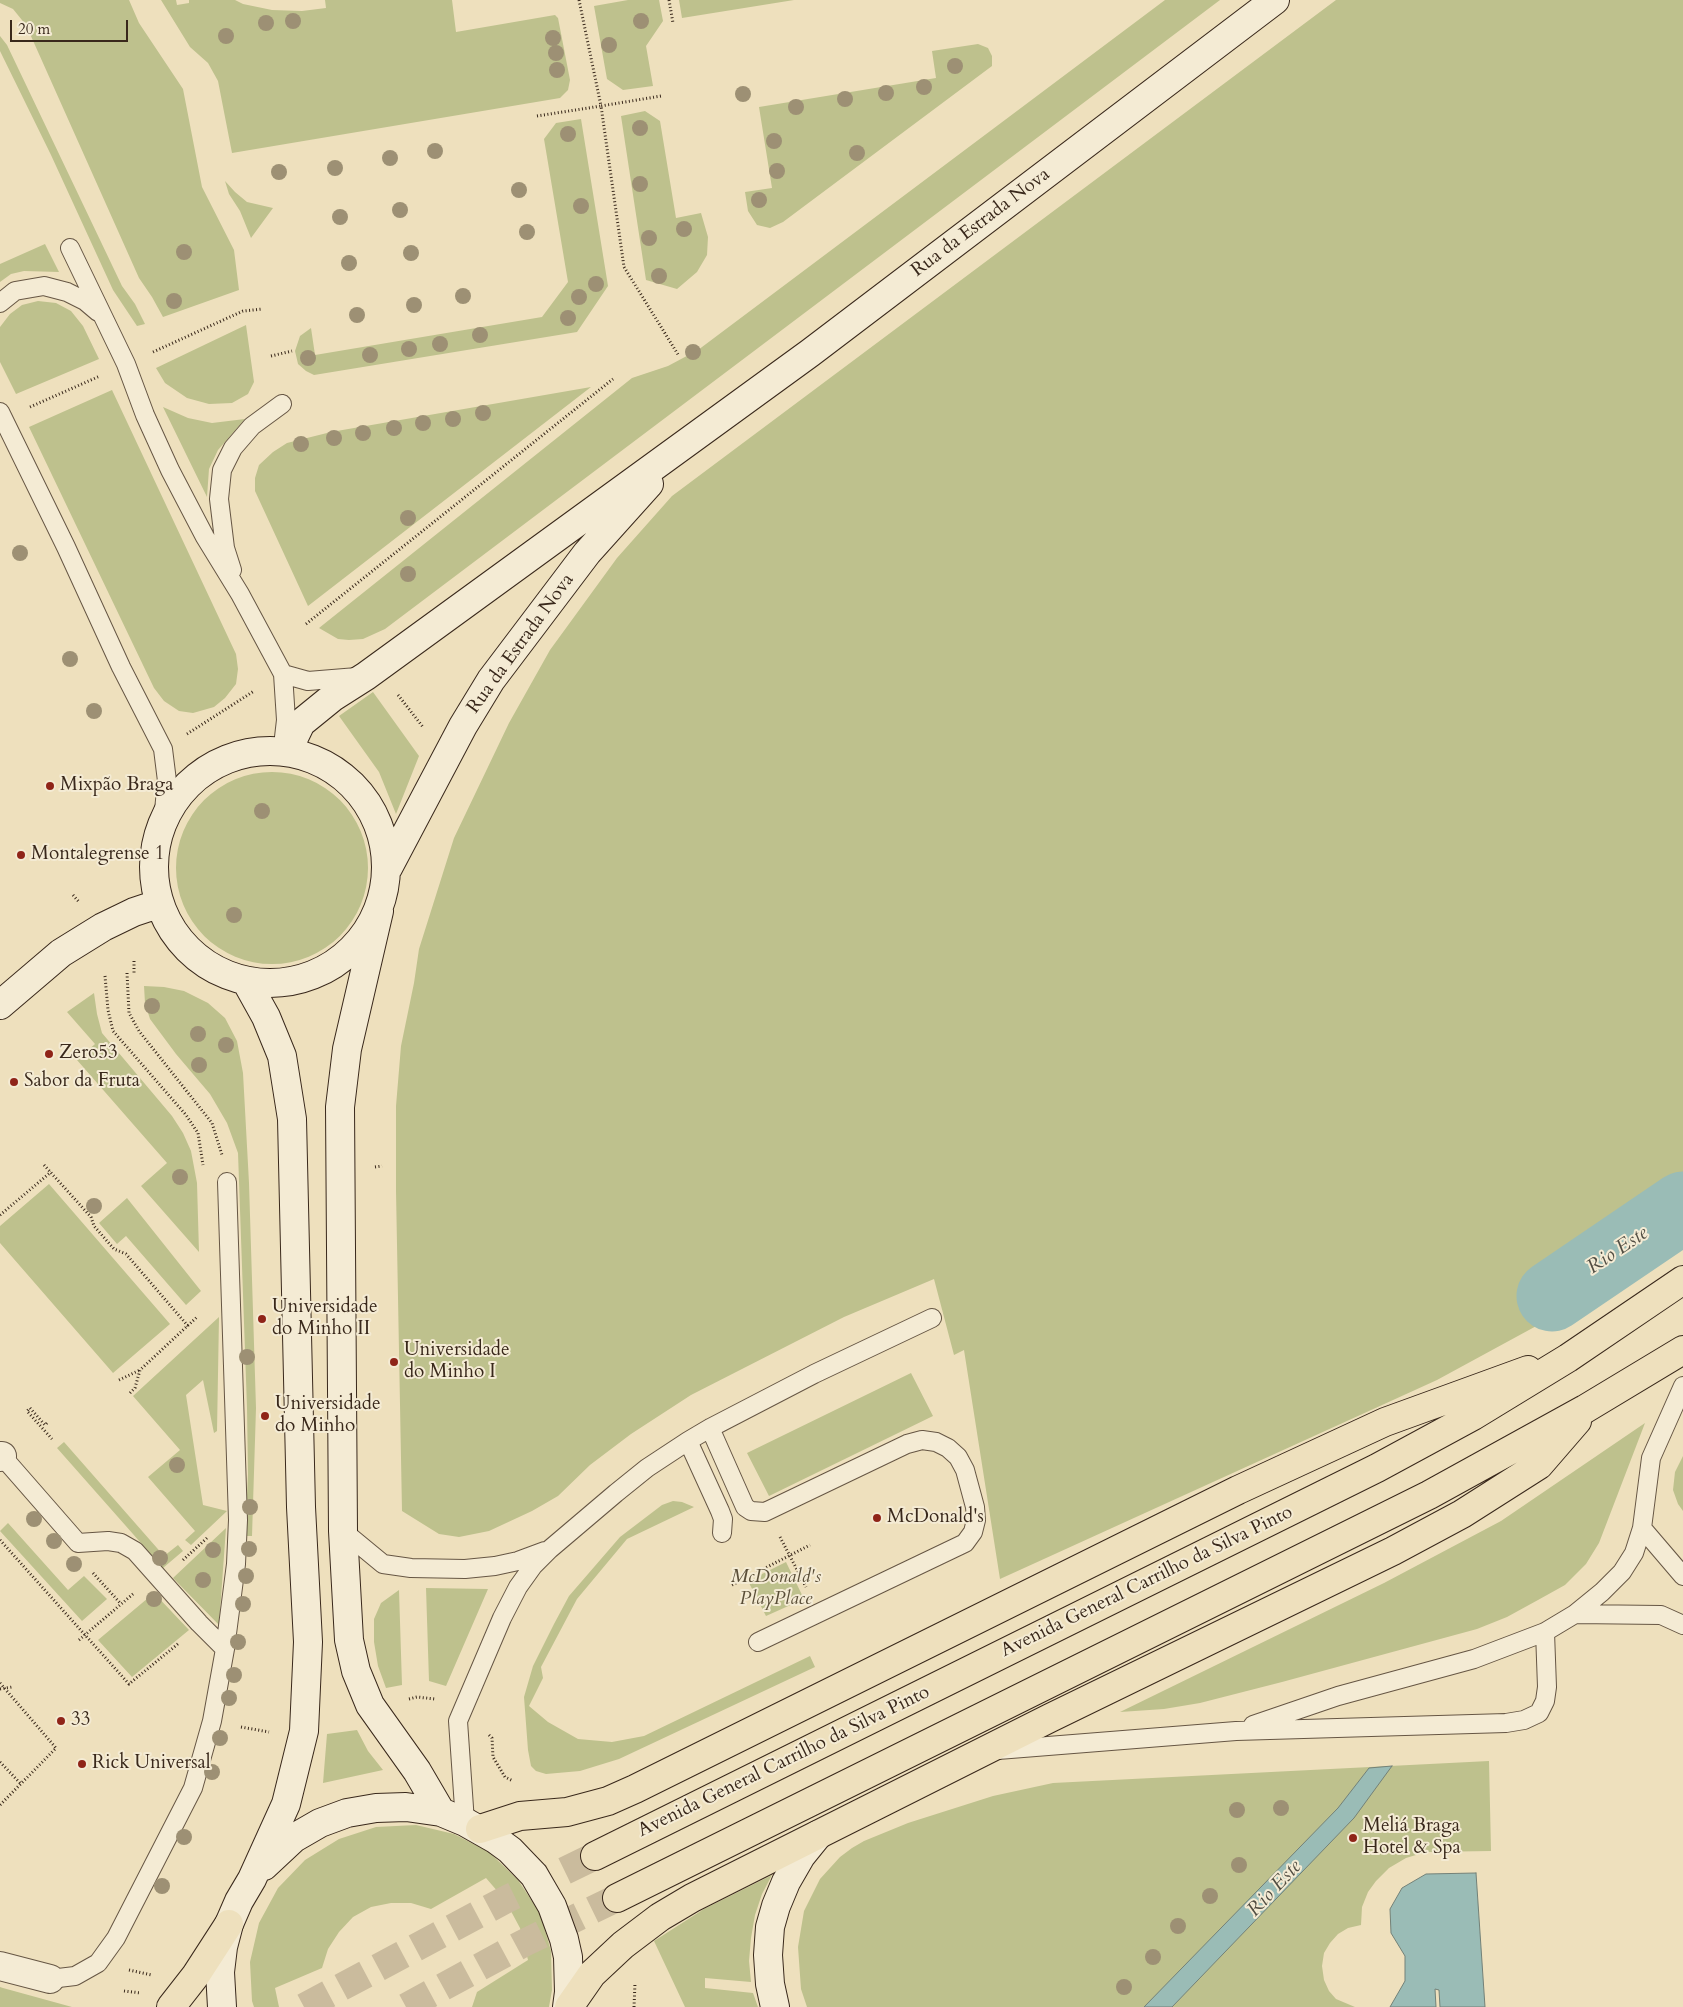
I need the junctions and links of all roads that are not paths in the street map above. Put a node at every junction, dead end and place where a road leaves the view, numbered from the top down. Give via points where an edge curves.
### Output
1 (1275, 0) edge
2 (70, 248) dead end
3 (0, 303) edge
4 (104, 318) junction
5 (282, 404) dead end
6 (0, 412) edge
7 (685, 443) junction
8 (240, 594) junction
9 (283, 674) junction
10 (366, 676) junction
11 (285, 752) junction
12 (163, 820) junction
13 (388, 868) junction
14 (158, 904) junction
15 (379, 911) junction
16 (246, 981) junction
17 (0, 1005) edge
18 (227, 1182) road end
19 (1683, 1280) edge
20 (932, 1318) dead end
21 (1683, 1350) edge
22 (1568, 1358) junction
23 (1683, 1386) edge
24 (1589, 1406) junction
25 (710, 1428) junction
26 (688, 1441) junction
27 (1, 1456) edge
28 (1642, 1528) junction
29 (342, 1531) junction
30 (722, 1533) dead end
31 (550, 1549) junction
32 (1683, 1576) edge
33 (1575, 1614) junction
34 (1683, 1625) edge
35 (1545, 1632) junction
36 (758, 1642) dead end
37 (225, 1649) junction
38 (1236, 1731) junction
39 (985, 1751) junction
40 (462, 1821) junction
41 (818, 1835) junction
42 (595, 1856) tunnel mouth
43 (252, 1879) junction
44 (617, 1898) tunnel mouth
45 (229, 1924) junction
46 (0, 1966) edge
47 (50, 1979) joint
48 (171, 2007) edge
49 (222, 2007) edge
50 (568, 2007) edge
51 (775, 2007) edge

1 - 7 main road, Rua da Estrada Nova via 810,353
2 - 4 lane
3 - 4 lane via 16,292 44,286 85,301
4 - 8 lane via 170,470
5 - 8 lane via 252,426 233,448 222,470 219,499 225,548
6 - 12 lane via 163,749 167,781
7 - 10 main road, Rua da Estrada Nova
7 - 13 main road, Rua da Estrada Nova via 587,552 491,680
8 - 9 lane
9 - 10 lane via 308,681
9 - 11 lane
10 - 11 main road, Rua da Estrada Nova via 301,723
11 - 12 main road via 265,750 233,756 204,771 180,792
11 - 13 main road via 316,759 331,768 346,778 369,803 383,834
12 - 14 main road via 154,851
13 - 15 main road
14 - 16 main road via 178,937 209,968
14 - 17 main road via 103,927 61,952
15 - 16 main road via 355,947 323,971 286,983
15 - 29 main road via 348,1049 340,1107
16 - 43 main road via 282,1056 292,1119 301,1507 308,1642 304,1731 286,1804
18 - 37 lane via 238,1520
19 - 22 main road, Avenida General Carrilho da Silva Pinto
20 - 25 lane
21 - 24 main road
22 - 40 main road via 1506,1376 1359,1434 1238,1490 635,1789 567,1812
22 - 42 main road, Avenida General Carrilho da Silva Pinto via 1377,1468
23 - 28 lane via 1651,1458
24 - 39 main road via 1538,1465 1462,1514
24 - 44 main road via 1420,1499
25 - 26 lane
25 - 36 lane via 746,1507 751,1511 765,1512 907,1444 922,1440 936,1442 958,1457 975,1507 973,1532 965,1544
26 - 30 lane via 723,1518
26 - 31 lane via 647,1468
27 - 37 lane via 78,1543 108,1541 135,1551
28 - 32 lane
28 - 33 lane via 1634,1553 1622,1572
29 - 31 lane via 383,1564 410,1568 495,1566
29 - 40 main road via 349,1640 356,1671 370,1705 417,1771
31 - 40 lane via 518,1587 458,1720
33 - 34 lane via 1661,1615
33 - 35 lane
35 - 38 lane via 1474,1659 1338,1696
35 - 38 lane via 1545,1701 1538,1713 1524,1720
37 - 47 lane via 212,1720 193,1788 116,1938 98,1963 74,1976
38 - 39 lane
39 - 41 main road
40 - 43 main road via 396,1807 348,1813 294,1838
40 - 50 main road via 495,1838 522,1862 534,1875 552,1906 568,1957
41 - 50 main road via 660,1917 592,1974
41 - 51 main road via 786,1882 770,1927 768,1955
43 - 45 main road
45 - 48 main road
45 - 49 main road via 220,1972
46 - 47 main road

